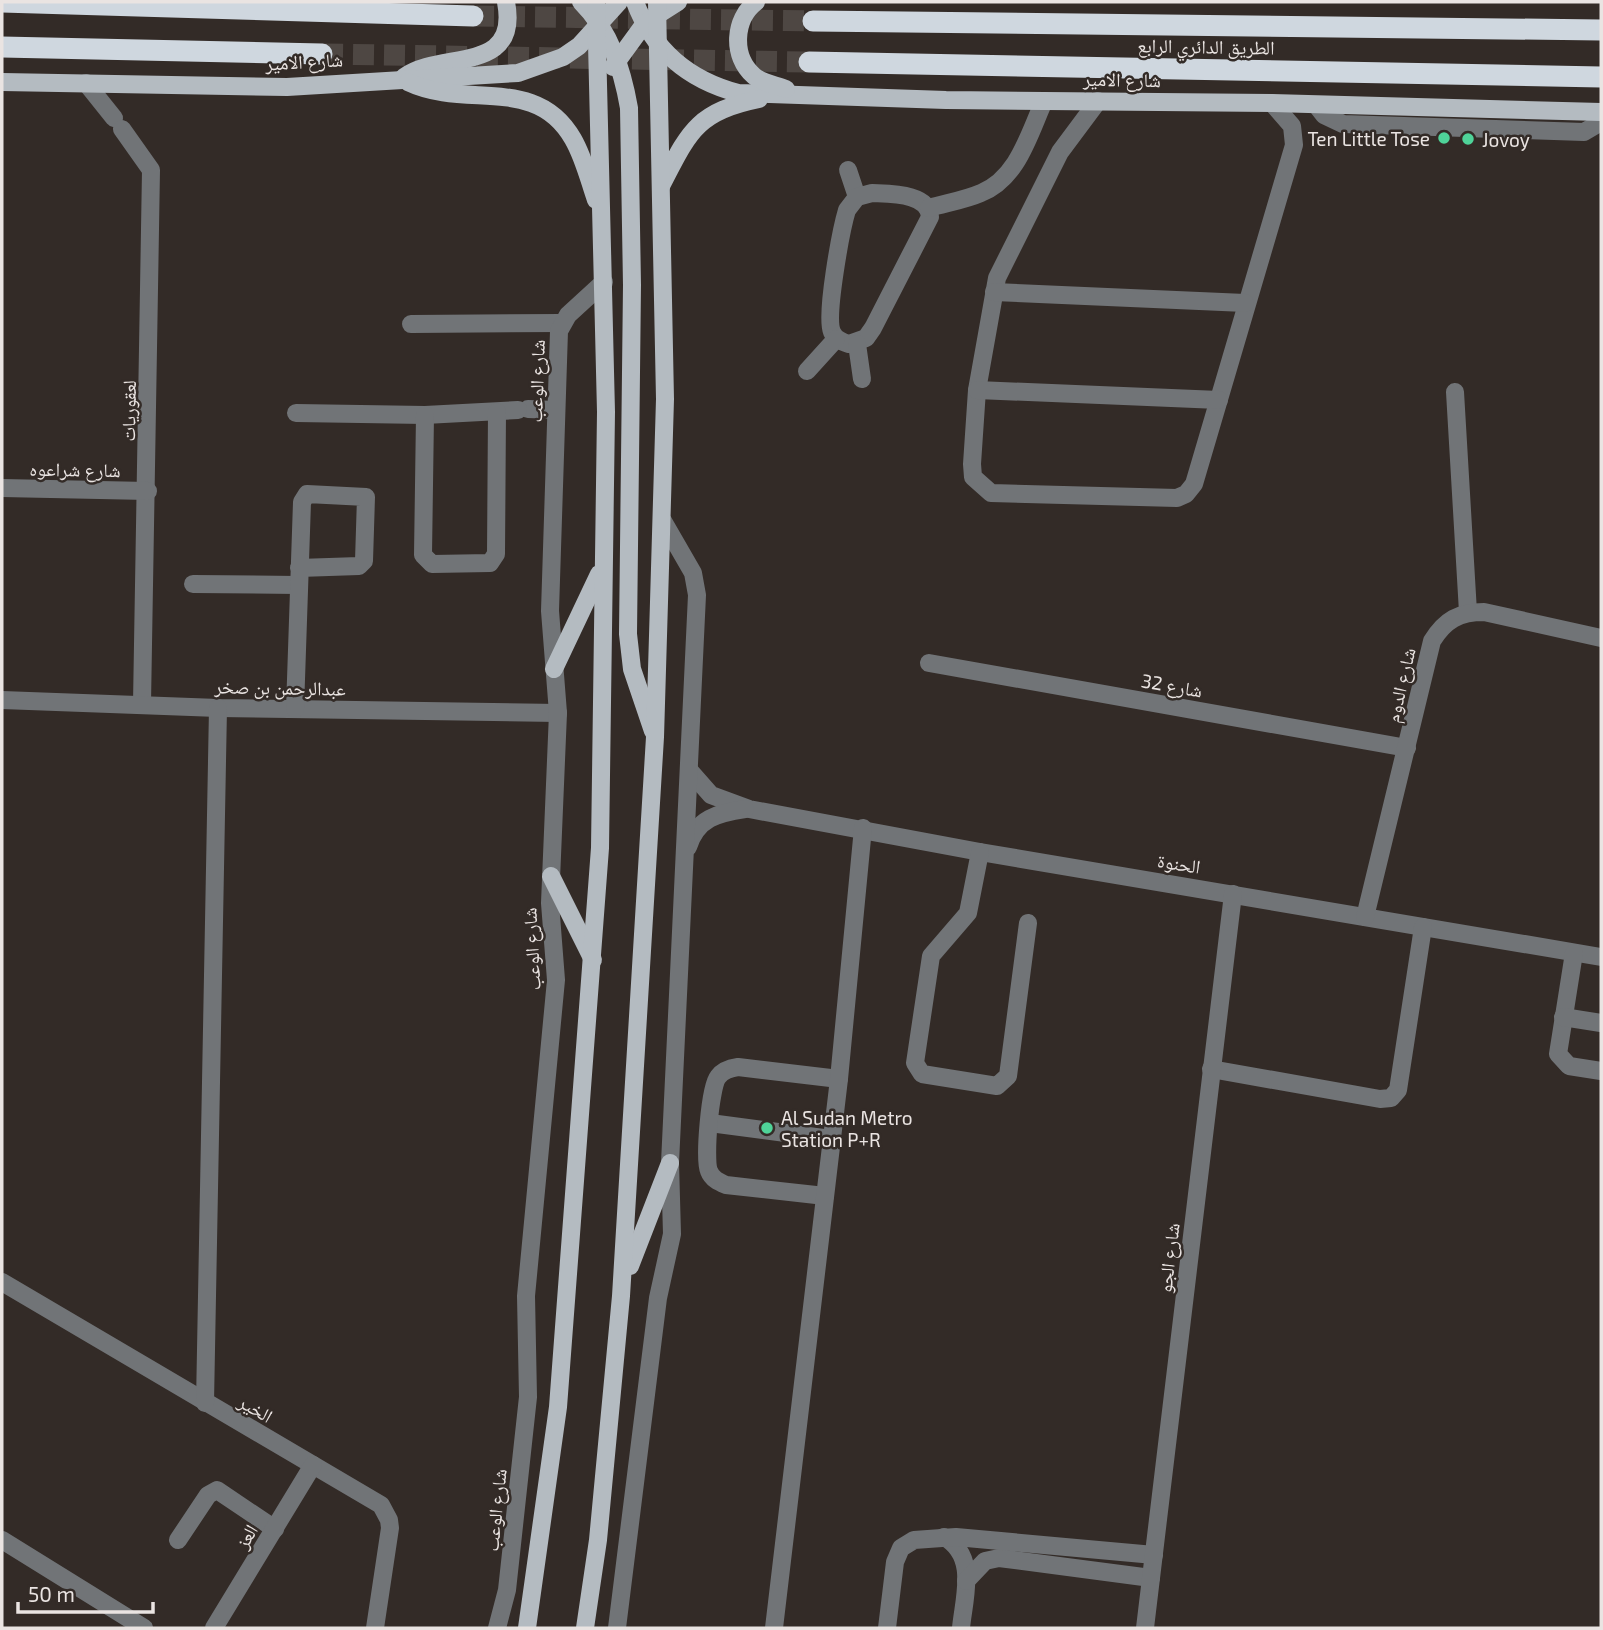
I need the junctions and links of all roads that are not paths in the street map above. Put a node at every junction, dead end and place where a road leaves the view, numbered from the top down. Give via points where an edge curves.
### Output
1 (2, 2) edge
2 (506, 2) edge
3 (581, 2) edge
4 (619, 2) edge
5 (635, 2) edge
6 (678, 2) edge
7 (756, 2) edge
8 (653, 13) edge
9 (473, 16) tunnel mouth
10 (597, 19) edge
11 (813, 21) tunnel mouth
12 (1601, 30) edge
13 (658, 43) junction
14 (2, 47) edge
15 (322, 54) tunnel mouth
16 (617, 59) junction
17 (809, 62) tunnel mouth
18 (1601, 77) edge
19 (402, 79) junction
20 (2, 82) edge
21 (86, 83) junction
22 (797, 93) junction
23 (1044, 101) junction
24 (1098, 101) junction
25 (1272, 103) junction
26 (1317, 106) junction
27 (1601, 112) edge
28 (1601, 122) edge
29 (599, 124) junction
30 (848, 170) dead end
31 (660, 188) junction
32 (857, 198) junction
33 (929, 208) junction
34 (602, 218) junction
35 (604, 282) junction
36 (994, 292) junction
37 (1245, 303) junction
38 (562, 323) junction
39 (411, 324) dead end
40 (836, 338) junction
41 (857, 344) junction
42 (807, 371) dead end
43 (862, 379) dead end
44 (977, 390) junction
45 (1455, 392) dead end
46 (1219, 400) junction
47 (556, 410) junction
48 (497, 412) junction
49 (296, 413) dead end
50 (425, 415) junction
51 (2, 488) edge
52 (148, 491) junction
53 (663, 521) junction
54 (602, 568) junction
55 (298, 576) junction
56 (193, 584) dead end
57 (1468, 612) junction
58 (1601, 638) edge
59 (929, 663) dead end
60 (554, 669) junction
61 (2, 701) edge
62 (142, 704) junction
63 (218, 708) junction
64 (295, 709) junction
65 (558, 713) junction
66 (655, 737) junction
67 (1407, 748) junction
68 (689, 770) junction
69 (749, 809) junction
70 (863, 828) junction
71 (687, 850) junction
72 (980, 852) junction
73 (551, 876) junction
74 (1233, 894) junction
75 (1364, 916) junction
76 (1028, 923) dead end
77 (1423, 927) junction
78 (1574, 953) junction
79 (1601, 957) edge
80 (594, 961) junction
81 (1563, 1017) junction
82 (1601, 1023) edge
83 (1211, 1069) junction
84 (1601, 1071) edge
85 (839, 1079) junction
86 (710, 1123) junction
87 (831, 1139) junction
88 (670, 1163) junction
89 (825, 1196) junction
90 (2, 1282) edge
91 (621, 1296) junction
92 (205, 1403) junction
93 (313, 1465) junction
94 (275, 1529) junction
95 (944, 1537) junction
96 (2, 1540) edge
97 (178, 1540) dead end
98 (1154, 1555) junction
99 (1151, 1578) junction
100 (966, 1581) junction
101 (144, 1628) edge
102 (214, 1628) edge
103 (375, 1628) edge
104 (496, 1628) edge
105 (527, 1628) edge
106 (585, 1628) edge
107 (617, 1628) edge
108 (774, 1628) edge
109 (887, 1628) edge
110 (961, 1628) edge
111 (1145, 1628) edge

1 - 9 highway
2 - 19 main road via 507,28 492,50 481,57 422,67
3 - 10 main road
4 - 10 main road, شارع الامير
5 - 8 main road
6 - 8 main road
7 - 22 main road via 739,28 737,43 743,60 753,75
8 - 13 main road
8 - 16 main road
10 - 16 main road
10 - 19 main road, شارع الامير via 563,57 518,73
10 - 29 main road
11 - 12 highway, الطريق الدائري الرابع
13 - 22 main road, شارع الامير via 678,65 711,86 738,93
13 - 31 main road
14 - 15 highway, شارع الامير
16 - 29 main road via 603,96
16 - 66 main road via 629,115 628,634 632,670
17 - 18 highway, الطريق الدائري الرابع
19 - 21 main road, شارع الامير via 286,87
19 - 34 main road via 447,95 535,102 550,112 573,140
20 - 21 main road, شارع الامير
21 - 52 street, لعقوريات via 151,170
22 - 23 main road, شارع الامير
22 - 31 main road via 741,103 701,120
23 - 24 main road, شارع الامير
23 - 33 street via 1013,167 999,183 981,194
24 - 25 main road, شارع الامير
24 - 36 street via 1070,135 1042,185
25 - 26 main road, شارع الامير
25 - 37 street via 1292,126 1294,145
26 - 27 main road, شارع الامير
26 - 28 street via 1342,131 1584,132
29 - 34 main road
30 - 32 street
31 - 53 main road
32 - 33 street via 879,193 917,199
32 - 40 street via 844,219 830,313
33 - 41 street via 929,222 873,328
34 - 35 main road
35 - 38 street, شارع الوعب
35 - 54 main road
36 - 37 street
36 - 44 street
37 - 46 street
38 - 39 street
38 - 47 street, شارع الوعب
40 - 41 street
40 - 42 street
41 - 43 street
44 - 46 street
44 - 46 street via 973,477 981,487 1004,495 1162,498 1186,494 1194,484
45 - 57 street
47 - 48 street
47 - 60 street, شارع الوعب via 550,611
48 - 50 street
48 - 50 street via 496,554 490,563 432,564 423,555
49 - 50 street
51 - 52 street, شارع شراعوه
52 - 62 street, لعقوريات
53 - 66 main road
53 - 68 street via 696,584
54 - 60 main road
54 - 80 main road via 600,848
55 - 55 street via 302,502 307,494 366,497 364,561 359,566
55 - 56 street
55 - 64 street
57 - 58 street
57 - 67 street, شارع الدوم via 1440,627 1432,641
59 - 67 street, شارع 32
60 - 65 street, شارع الوعب
61 - 62 street, عبدالرحمن بن صخر
62 - 63 street, عبدالرحمن بن صخر
63 - 64 street, عبدالرحمن بن صخر
63 - 92 street
64 - 65 street, عبدالرحمن بن صخر
65 - 73 street, شارع الوعب
66 - 91 main road
67 - 75 street, شارع الدوم
68 - 69 street, الحنوة via 711,794
68 - 71 street
69 - 70 street, الحنوة
69 - 71 street, الحنوة via 708,818
70 - 72 street, الحنوة
70 - 85 street
71 - 88 street
72 - 74 street, الحنوة
72 - 76 street via 968,914 930,960 915,1063 922,1074 997,1086 1004,1082
73 - 80 main road
73 - 104 street, شارع الوعب via 556,980 527,1289 528,1397 507,1590
74 - 75 street, الحنوة
74 - 83 street, شارع الجو
75 - 77 street, الحنوة
77 - 78 street, الحنوة
77 - 83 street via 1398,1090 1391,1098
78 - 79 street, الحنوة
78 - 81 street
80 - 105 main road via 558,1406
81 - 82 street
81 - 84 street via 1558,1048 1561,1059 1569,1066
83 - 98 street, شارع الجو
85 - 86 street via 730,1068 714,1084
85 - 87 street
86 - 87 street
86 - 89 street via 707,1162 718,1182
87 - 89 street
88 - 91 main road
88 - 107 street via 672,1234 658,1298
89 - 108 street
90 - 92 street, الخير
91 - 106 main road via 598,1541
92 - 93 street, الخير
93 - 94 street, العز
93 - 103 street, الخير via 381,1505 389,1520
94 - 97 street via 217,1490 208,1495
94 - 102 street, العز
95 - 98 street
95 - 100 street via 963,1555
95 - 109 street via 914,1540 898,1553
96 - 101 street
98 - 99 street, شارع الجو
99 - 100 street via 999,1558 985,1561
99 - 111 street, شارع الجو
100 - 110 street

